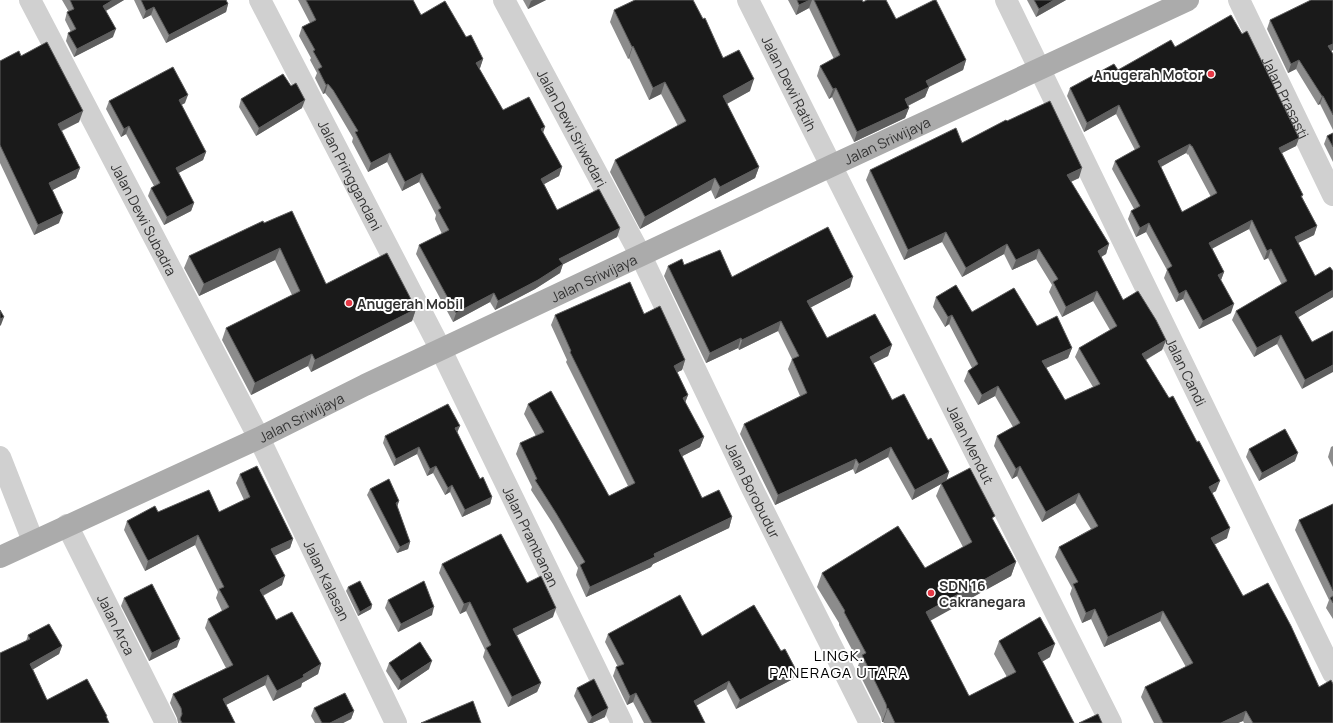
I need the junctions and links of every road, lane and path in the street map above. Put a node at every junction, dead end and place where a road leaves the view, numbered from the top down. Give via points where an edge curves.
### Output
1 (30, 0) edge
2 (260, 0) edge
3 (504, 0) edge
4 (748, 0) edge
5 (1006, 0) edge
6 (1188, 0) edge
7 (1239, 0) edge
8 (1040, 69) junction
9 (831, 166) junction
10 (1333, 195) edge
11 (640, 256) junction
12 (441, 350) junction
13 (259, 438) junction
14 (0, 457) edge
15 (67, 525) junction
16 (32, 541) junction
17 (0, 557) edge
18 (1333, 673) edge
19 (166, 723) edge
20 (396, 723) edge
21 (622, 723) edge
22 (870, 723) edge
23 (1111, 723) edge

1 - 13 street, Jalan Dewi Subadra
2 - 12 street, Jalan Pringgandani
3 - 11 street, Jalan Dewi Sriwedari
4 - 9 street, Jalan Dewi Ratih
5 - 8 street, Jalan Candi
6 - 8 main road, Jalan Sriwijaya
7 - 10 street, Jalan Prasasti
8 - 9 main road, Jalan Sriwijaya
8 - 18 street, Jalan Candi
9 - 11 main road, Jalan Sriwijaya
9 - 23 street, Jalan Mendut
11 - 12 main road, Jalan Sriwijaya
11 - 22 street, Jalan Borobudur via 750,484
12 - 13 main road, Jalan Sriwijaya
12 - 21 street, Jalan Prambanan
13 - 15 main road, Jalan Sriwijaya
13 - 20 street, Jalan Kalasan
14 - 16 street
15 - 16 main road, Jalan Sriwijaya
15 - 19 street, Jalan Arca
16 - 17 main road, Jalan Sriwijaya

